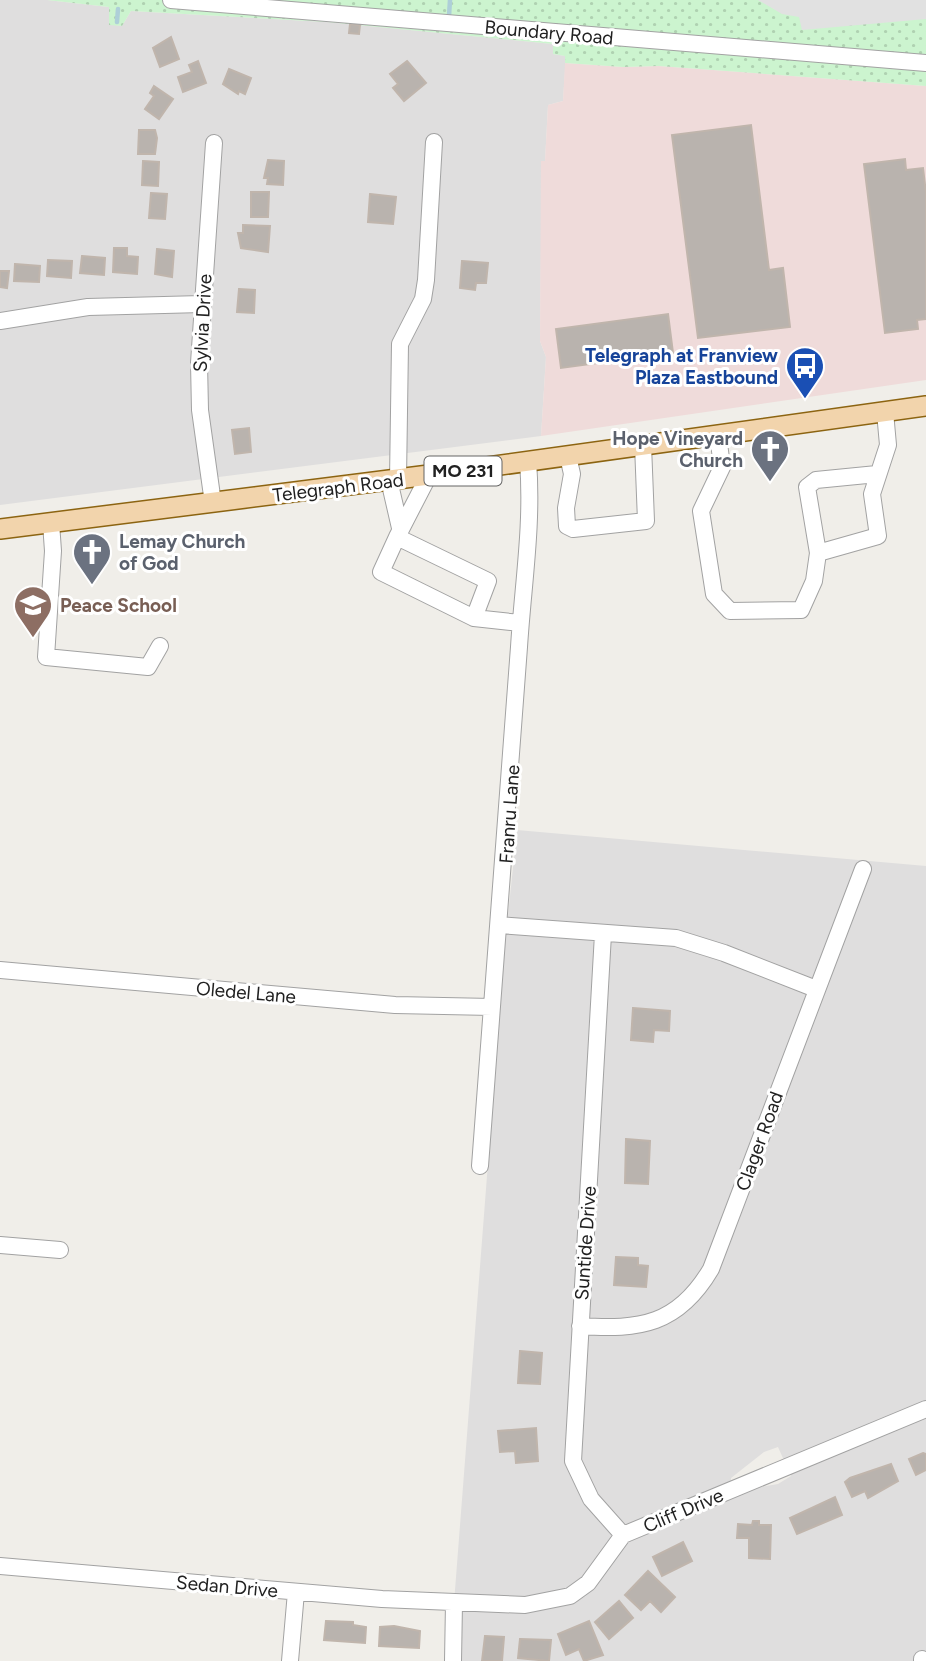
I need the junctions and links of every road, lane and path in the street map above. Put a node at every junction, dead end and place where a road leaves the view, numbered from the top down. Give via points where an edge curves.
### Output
1 (171, 0) edge
2 (214, 1) edge
3 (926, 63) edge
4 (434, 142) dead end
5 (214, 143) dead end
6 (202, 304) junction
7 (0, 321) edge
8 (926, 406) edge
9 (885, 411) junction
10 (718, 435) junction
11 (643, 445) junction
12 (568, 456) junction
13 (528, 461) junction
14 (877, 474) junction
15 (429, 475) junction
16 (394, 480) junction
17 (213, 503) junction
18 (51, 523) junction
19 (0, 529) edge
20 (398, 532) junction
21 (818, 553) junction
22 (474, 618) junction
23 (520, 623) junction
24 (160, 646) dead end
25 (863, 869) dead end
26 (499, 925) junction
27 (603, 934) junction
28 (0, 970) edge
29 (816, 989) junction
30 (492, 1007) junction
31 (480, 1166) dead end
32 (0, 1245) edge
33 (60, 1250) dead end
34 (580, 1326) junction
35 (926, 1409) edge
36 (623, 1535) junction
37 (0, 1566) edge
38 (296, 1592) junction
39 (454, 1603) junction
40 (290, 1661) edge
41 (453, 1661) edge

1 - 2 street, Boundary Road
2 - 3 street, Boundary Road
4 - 16 street via 423,299 400,344
5 - 6 street, Sylvia Drive
6 - 7 street via 88,307
6 - 17 street, Sylvia Drive via 200,410
8 - 9 main road, Telegraph Road / MO 231
9 - 10 main road, Telegraph Road / MO 231
9 - 14 street via 888,445
10 - 11 main road, Telegraph Road / MO 231
10 - 21 street via 722,467 701,511 714,594 730,611 801,610 814,581
11 - 12 main road, Telegraph Road / MO 231
11 - 12 street via 646,521 572,530 567,526 572,474
12 - 13 main road, Telegraph Road / MO 231
13 - 15 main road, Telegraph Road / MO 231
13 - 23 street, Franru Lane via 530,531
14 - 21 street via 872,494 878,536
14 - 21 street via 816,480 807,487
15 - 16 main road, Telegraph Road / MO 231
15 - 20 street
16 - 17 main road, Telegraph Road / MO 231
16 - 20 street
17 - 18 main road, Telegraph Road / MO 231
18 - 19 main road, Telegraph Road / MO 231
18 - 24 street via 54,551 46,657 148,667
20 - 22 street via 488,581
20 - 22 street via 381,572
22 - 23 street
23 - 26 street, Franru Lane
25 - 29 street, Clager Road
26 - 27 street
26 - 30 street, Franru Lane
27 - 29 street via 676,938
27 - 34 street, Suntide Drive
28 - 30 street, Oledel Lane via 395,1005
29 - 34 street, Clager Road via 711,1269 697,1293 656,1322 621,1329
30 - 31 street, Franru Lane
32 - 33 street
34 - 36 street, Suntide Drive via 573,1461 591,1499
35 - 36 street, Cliff Drive
36 - 39 street, Cliff Drive via 604,1566 570,1596 525,1605
37 - 38 street, Sedan Drive
38 - 39 street, Sedan Drive
38 - 40 street
39 - 41 street

